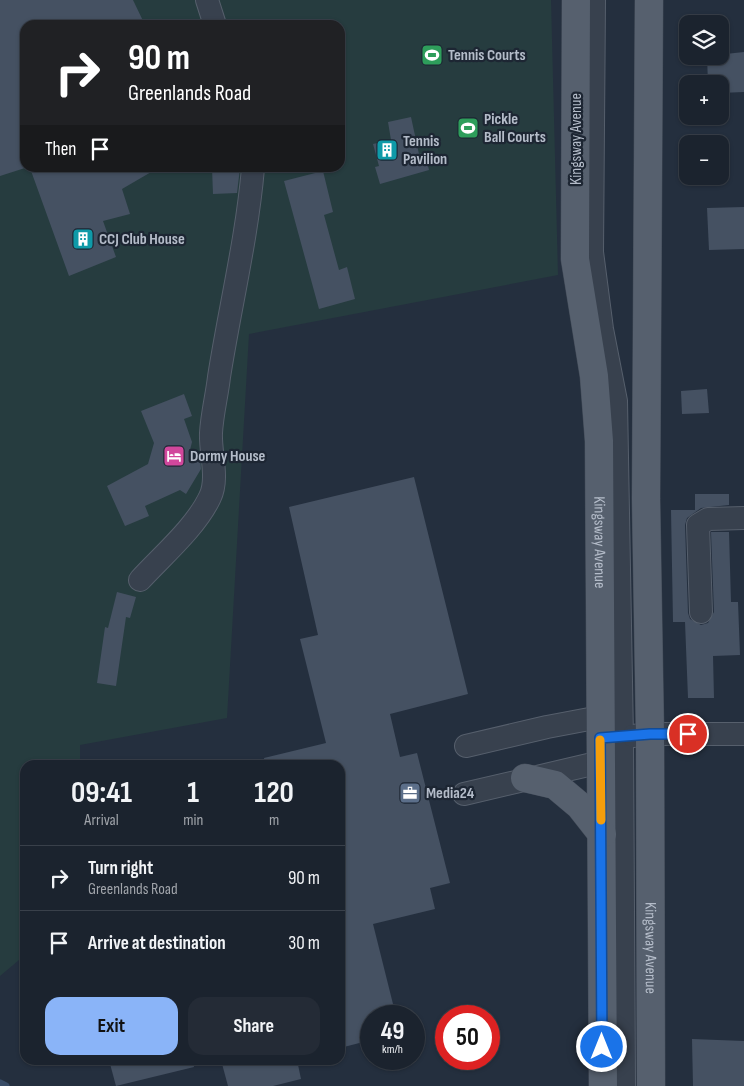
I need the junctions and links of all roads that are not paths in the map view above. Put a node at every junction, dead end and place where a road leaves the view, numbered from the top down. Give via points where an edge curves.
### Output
1 (207, 0) edge
2 (649, 0) edge
3 (588, 1) edge
4 (213, 20) edge
5 (252, 172) edge
6 (744, 518) edge
7 (140, 580) dead end
8 (701, 612) dead end
9 (650, 734) junction
10 (744, 734) edge
11 (606, 739) junction
12 (466, 746) dead end
13 (525, 778) junction
14 (464, 794) dead end
15 (602, 834) junction
16 (602, 1086) edge
17 (624, 1086) edge
18 (651, 1086) edge

1 - 4 street
2 - 9 main road, Kingsway Avenue via 646,499
3 - 11 main road, Kingsway Avenue via 575,259 594,376 600,441
5 - 7 street via 242,254 228,318 211,433 214,477 211,495 176,542
6 - 8 street via 708,519 698,525
9 - 10 street
9 - 11 street
9 - 18 main road, Kingsway Avenue
11 - 12 street via 547,727
11 - 13 street
11 - 15 main road, Kingsway Avenue
11 - 17 street
13 - 14 street
13 - 15 main road via 555,785 580,806
15 - 16 main road, Kingsway Avenue

